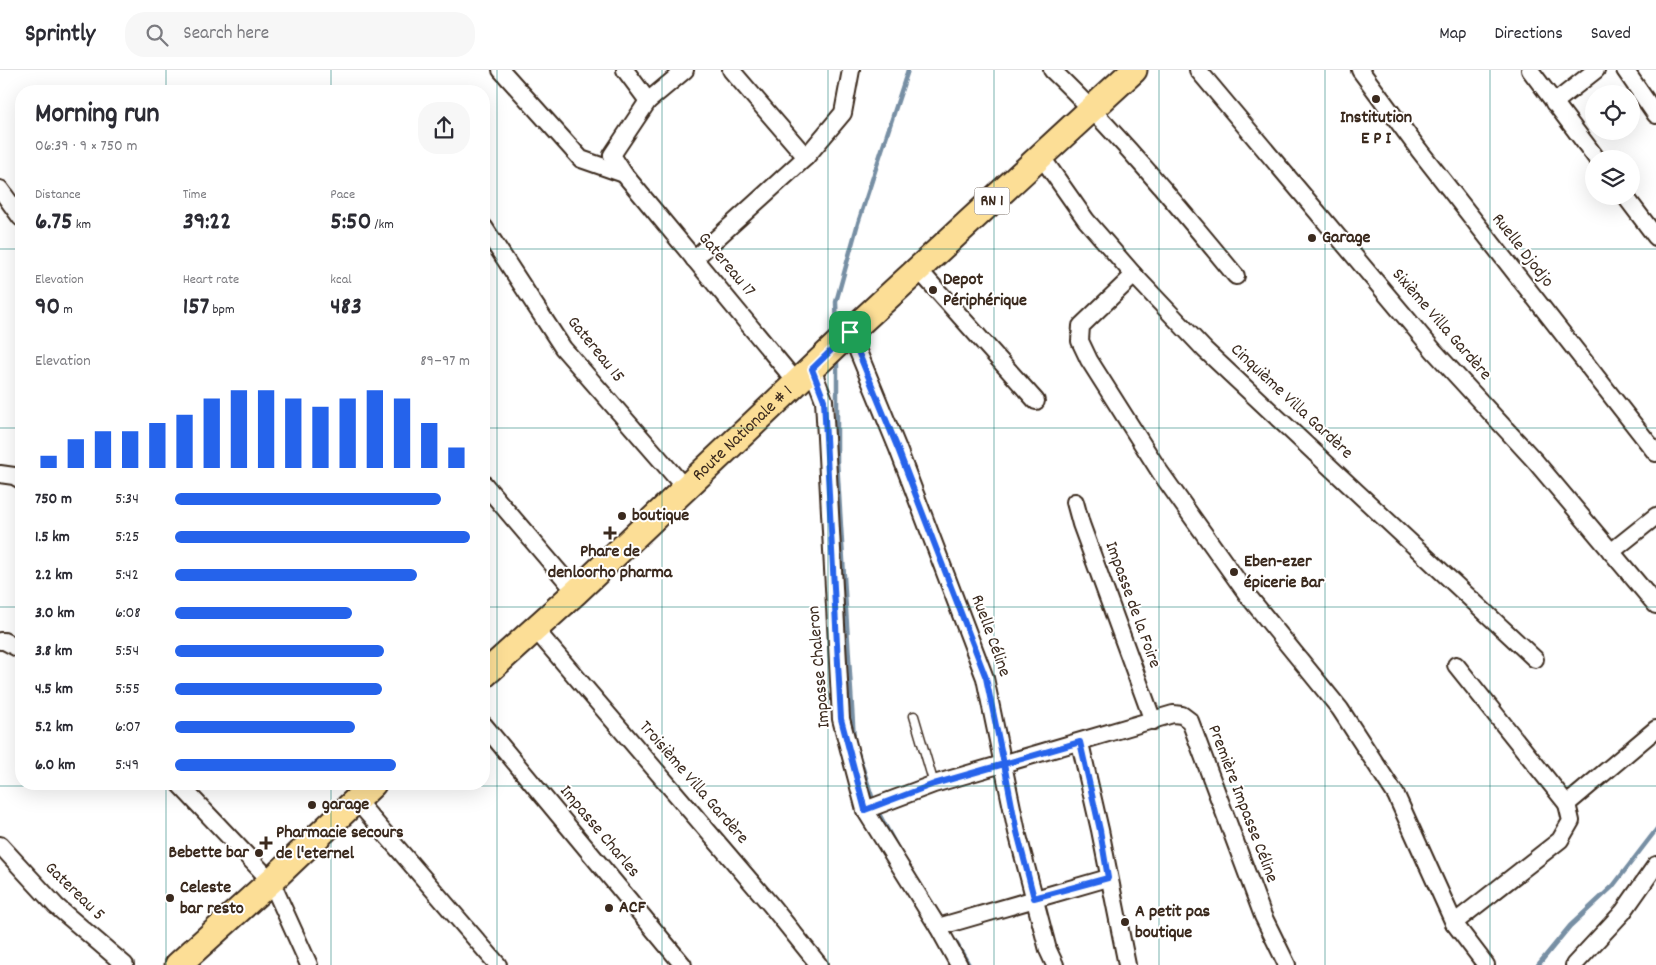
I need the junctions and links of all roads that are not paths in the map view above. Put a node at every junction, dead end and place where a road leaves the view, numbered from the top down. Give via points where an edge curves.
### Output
1 (500, 70) edge
2 (625, 70) edge
3 (685, 70) edge
4 (732, 70) edge
5 (851, 70) edge
6 (1052, 70) edge
7 (1134, 70) edge
8 (1198, 70) edge
9 (1360, 70) edge
10 (1530, 70) edge
11 (1596, 70) edge
12 (1625, 70) edge
13 (648, 101) junction
14 (1554, 103) junction
15 (1092, 109) junction
16 (1656, 115) edge
17 (1590, 150) edge
18 (1041, 156) junction
19 (806, 157) junction
20 (624, 174) junction
21 (0, 189) edge
22 (1632, 205) edge
23 (15, 210) edge
24 (490, 236) edge
25 (1656, 237) edge
26 (694, 259) junction
27 (918, 269) junction
28 (1134, 275) junction
29 (1236, 276) dead end
30 (850, 332) junction
31 (804, 376) junction
32 (1036, 400) dead end
33 (1656, 453) edge
34 (0, 474) edge
35 (15, 477) edge
36 (686, 489) junction
37 (490, 491) edge
38 (1075, 502) dead end
39 (1656, 516) edge
40 (1611, 552) junction
41 (576, 592) junction
42 (1656, 605) edge
43 (535, 629) junction
44 (0, 641) edge
45 (15, 647) edge
46 (1535, 659) dead end
47 (1456, 665) dead end
48 (490, 669) edge
49 (914, 716) dead end
50 (1153, 721) junction
51 (1656, 729) edge
52 (490, 732) edge
53 (1080, 742) junction
54 (1004, 764) junction
55 (934, 784) junction
56 (185, 790) edge
57 (362, 790) edge
58 (1567, 804) junction
59 (865, 810) junction
60 (0, 845) edge
61 (1656, 866) edge
62 (259, 867) junction
63 (1108, 878) junction
64 (1034, 898) junction
65 (1454, 923) junction
66 (938, 927) junction
67 (125, 965) edge
68 (178, 965) edge
69 (310, 965) edge
70 (498, 965) edge
71 (682, 965) edge
72 (819, 965) edge
73 (959, 965) edge
74 (1055, 965) edge
75 (1127, 965) edge
76 (1287, 965) edge
77 (1486, 965) edge
78 (1574, 965) edge

1 - 20 street via 581,159
2 - 13 street
3 - 13 street, Gatereau 17
4 - 19 street
5 - 19 street via 843,113
6 - 15 street
7 - 15 main road, Route Nationale # 1 / RN 1
8 - 40 street, Sixième Villa Gardère via 1434,351 1535,461
9 - 33 street, Ruelle Djodjo via 1436,173
10 - 14 street
11 - 14 street
12 - 16 street
13 - 20 street, Gatereau 17 via 612,156
14 - 17 street
15 - 18 main road, Route Nationale # 1 / RN 1
15 - 29 street via 1138,158
18 - 27 main road, Route Nationale # 1 / RN 1
18 - 28 street, Cinquième Villa Gardère via 1086,220
19 - 26 street
20 - 26 street, Gatereau 17
21 - 23 street
22 - 25 street
24 - 36 street, Gatereau 15 via 563,348
26 - 31 street, Gatereau 17
27 - 30 main road, Route Nationale # 1 / RN 1
27 - 32 street
28 - 46 street, Cinquième Villa Gardère via 1205,350
28 - 65 street via 1081,326 1080,341 1089,360 1160,472 1249,597 1340,708 1396,795
30 - 31 main road, Route Nationale # 1 / RN 1
30 - 54 street, Ruelle Céline via 986,678
31 - 36 main road, Route Nationale # 1 / RN 1
31 - 59 street, Impasse Chaleron via 824,400 841,719
34 - 35 street
36 - 41 main road, Route Nationale # 1 / RN 1
37 - 41 street
38 - 50 street, Impasse de la Foire
39 - 40 street
40 - 42 street, Sixième Villa Gardère
41 - 43 main road, Route Nationale # 1 / RN 1
43 - 48 main road, Route Nationale # 1 / RN 1
43 - 72 street, Troisième Villa Gardère
44 - 45 street
47 - 58 street
49 - 55 lane
50 - 53 street, Première Impasse Céline
50 - 76 street, Première Impasse Céline via 1173,714 1182,715 1190,721 1263,916
51 - 58 street
52 - 71 street, Impasse Charles
53 - 54 street, Première Impasse Céline
53 - 63 street
54 - 55 street, Première Impasse Céline
54 - 64 street, Ruelle Céline
55 - 59 street, Première Impasse Céline
56 - 62 street
57 - 62 main road
57 - 70 street
58 - 65 street via 1571,821 1560,840
59 - 66 street, Impasse Chaleron
60 - 67 street, Gatereau 5 via 56,906
61 - 78 street via 1623,912
62 - 68 main road
62 - 69 street
63 - 64 street
63 - 75 street
64 - 66 street
64 - 74 street, Ruelle Céline
65 - 77 street
66 - 73 street, Impasse Chaleron

